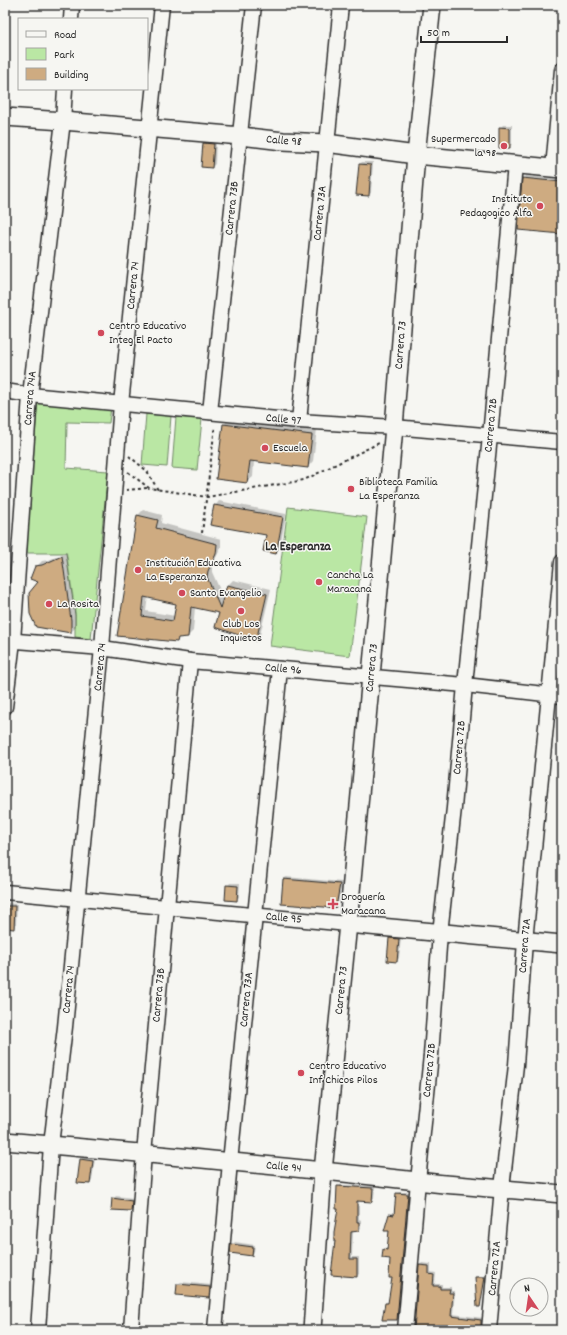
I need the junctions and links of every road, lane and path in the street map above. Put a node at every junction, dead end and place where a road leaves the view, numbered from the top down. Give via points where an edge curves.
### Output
1 (72, 5) edge
2 (162, 5) edge
3 (254, 5) edge
4 (341, 5) edge
5 (432, 5) edge
6 (71, 18) edge
7 (562, 70) edge
8 (65, 90) edge
9 (5, 117) edge
10 (63, 121) junction
11 (150, 128) junction
12 (241, 136) junction
13 (326, 143) junction
14 (416, 155) junction
15 (515, 165) junction
16 (557, 168) edge
17 (5, 391) edge
18 (30, 395) junction
19 (121, 404) junction
20 (214, 412) junction
21 (300, 421) junction
22 (393, 431) junction
23 (490, 436) junction
24 (562, 442) edge
25 (118, 458) junction
26 (149, 488) junction
27 (158, 490) junction
28 (114, 491) junction
29 (207, 497) junction
30 (202, 533) dead end
31 (562, 562) edge
32 (9, 641) edge
33 (102, 648) junction
34 (190, 661) junction
35 (280, 669) junction
36 (371, 677) junction
37 (465, 685) junction
38 (555, 695) edge
39 (5, 707) edge
40 (5, 892) edge
41 (78, 898) junction
42 (167, 907) junction
43 (255, 916) junction
44 (348, 924) junction
45 (440, 933) junction
46 (525, 941) junction
47 (562, 944) edge
48 (5, 1141) edge
49 (51, 1145) junction
50 (144, 1153) junction
51 (230, 1162) junction
52 (323, 1171) junction
53 (418, 1181) junction
54 (502, 1188) junction
55 (562, 1194) edge
56 (38, 1330) edge
57 (131, 1330) edge
58 (215, 1330) edge
59 (312, 1330) edge
60 (405, 1330) edge
61 (489, 1330) edge

1 - 6 street
2 - 11 street, Carrera 74
3 - 12 street, Carrera 73B
4 - 13 street, Carrera 73A
5 - 14 street, Carrera 73
7 - 16 street
8 - 10 street, Carrera 74A
9 - 10 street, Calle 98
10 - 11 street, Calle 98
10 - 18 street, Carrera 74A
11 - 12 street, Calle 98
11 - 19 street, Carrera 74
12 - 13 street, Calle 98
12 - 20 street, Carrera 73B
13 - 14 street, Calle 98
13 - 21 street, Carrera 73A
14 - 15 street, Calle 98
14 - 22 street, Carrera 73
15 - 16 street, Calle 98
15 - 23 street, Carrera 72B
17 - 18 street, Calle 97
18 - 19 street, Calle 97
18 - 32 street, Carrera 74A
19 - 20 street, Calle 97
19 - 25 street, Carrera 74
20 - 21 street, Calle 97
20 - 29 path
21 - 22 street, Calle 97
22 - 23 street, Calle 97
22 - 29 path via 378,444 304,480
22 - 36 street, Carrera 73
23 - 24 street, Calle 97
23 - 37 street, Carrera 72B
25 - 26 path
25 - 27 path via 131,457 147,471
25 - 28 street, Carrera 74
26 - 27 path
26 - 28 path
27 - 29 path
28 - 33 street, Carrera 74
29 - 30 path
31 - 38 street, Carrera 72A
32 - 33 street, Calle 96
32 - 39 street, Carrera 74A
33 - 34 street, Calle 96
33 - 41 street, Carrera 74
34 - 35 street, Calle 96
34 - 42 street, Carrera 73B
35 - 36 street, Calle 96
35 - 43 street, Carrera 73A
36 - 37 street, Calle 96
36 - 44 street, Carrera 73
37 - 38 street, Calle 96
37 - 45 street, Carrera 72B
38 - 46 street, Carrera 72A
40 - 41 street, Calle 95
41 - 42 street, Calle 95
41 - 49 street, Carrera 74
42 - 43 street, Calle 95
42 - 50 street, Carrera 73B
43 - 44 street, Calle 95
43 - 51 street, Carrera 73A
44 - 45 street, Calle 95
44 - 52 street, Carrera 73
45 - 46 street, Calle 95
45 - 53 street, Carrera 72B
46 - 47 street, Calle 95
46 - 54 street, Carrera 72A via 516,1065
48 - 49 street, Calle 94
49 - 50 street, Calle 94
49 - 56 street, Carrera 74
50 - 51 street, Calle 94
50 - 57 street, Carrera 73B
51 - 52 street, Calle 94
51 - 58 street, Carrera 73A
52 - 53 street, Calle 94
52 - 59 street, Carrera 73
53 - 54 street, Calle 94
53 - 60 street, Carrera 72B
54 - 55 street, Calle 94
54 - 61 street, Carrera 72A

